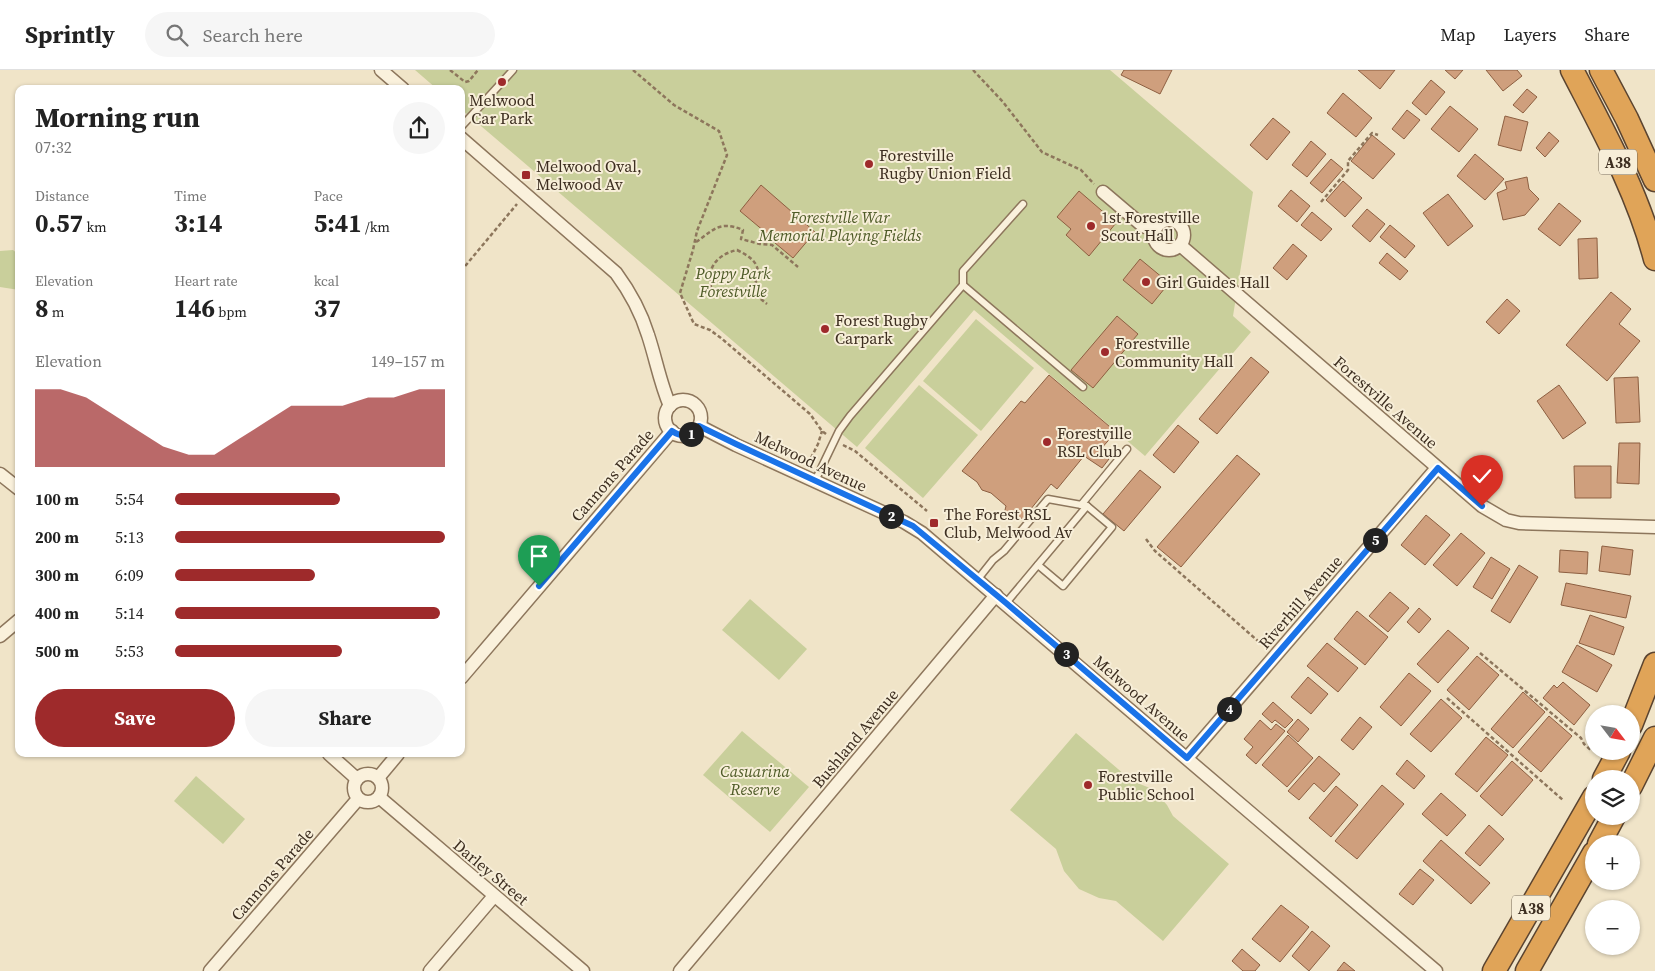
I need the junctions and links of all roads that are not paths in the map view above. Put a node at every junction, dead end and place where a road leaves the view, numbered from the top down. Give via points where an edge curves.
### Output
1 (381, 70) edge
2 (513, 70) edge
3 (1572, 70) edge
4 (1601, 70) edge
5 (398, 85) edge
6 (465, 123) edge
7 (465, 141) edge
8 (1655, 180) edge
9 (1103, 192) road end
10 (1023, 204) dead end
11 (1154, 230) junction
12 (1180, 245) junction
13 (1655, 259) edge
14 (963, 284) junction
15 (1084, 387) dead end
16 (670, 406) junction
17 (699, 426) junction
18 (672, 431) junction
19 (1127, 449) dead end
20 (1438, 468) junction
21 (0, 474) edge
22 (815, 481) junction
23 (15, 486) edge
24 (1084, 505) junction
25 (1655, 527) edge
26 (1038, 565) junction
27 (978, 579) junction
28 (1001, 599) junction
29 (15, 623) edge
30 (0, 636) edge
31 (1655, 664) edge
32 (465, 673) edge
33 (1639, 705) edge
34 (1655, 738) edge
35 (332, 757) edge
36 (396, 757) edge
37 (1187, 758) junction
38 (1639, 770) edge
39 (378, 778) junction
40 (358, 779) junction
41 (379, 797) junction
42 (358, 799) junction
43 (1585, 813) edge
44 (1585, 869) edge
45 (494, 896) junction
46 (210, 971) edge
47 (430, 971) edge
48 (582, 971) edge
49 (680, 971) edge
50 (1436, 971) edge
51 (1494, 971) edge
52 (1527, 971) edge

1 - 5 street
2 - 6 lane
3 - 13 highway, A38 via 1630,189
4 - 8 highway, A38
7 - 16 street via 616,272 631,293 648,334
9 - 11 street via 1143,226
10 - 14 lane via 963,271
11 - 12 street via 1154,240 1161,248 1171,250
11 - 12 street via 1164,220 1174,220 1184,231
12 - 20 street, Forestville Avenue
14 - 15 lane
14 - 22 lane via 850,416
16 - 17 street via 680,400 696,405 701,415
16 - 18 street via 666,422
17 - 18 street via 687,435 681,436
17 - 22 street, Melwood Avenue
18 - 32 street, Cannons Parade
19 - 24 lane
20 - 25 street, Forestville Avenue via 1482,506 1506,520
20 - 37 street, Riverhill Avenue
21 - 23 street
22 - 27 street, Melwood Avenue via 913,526
24 - 26 lane
24 - 26 lane via 1112,528 1063,586
24 - 27 lane via 1048,499
26 - 28 lane
27 - 28 street, Melwood Avenue
28 - 37 street, Melwood Avenue
28 - 49 street, Bushland Avenue
29 - 30 street
31 - 33 highway
34 - 38 highway
35 - 40 street
36 - 39 street
37 - 50 street, Melwood Avenue
39 - 40 street via 365,774
39 - 41 street via 382,785
40 - 42 street via 354,787
41 - 42 street via 366,802
41 - 45 street, Darley Street
42 - 46 street, Cannons Parade
43 - 51 highway, A38
44 - 52 highway, A38
45 - 47 street
45 - 48 street, Darley Street

